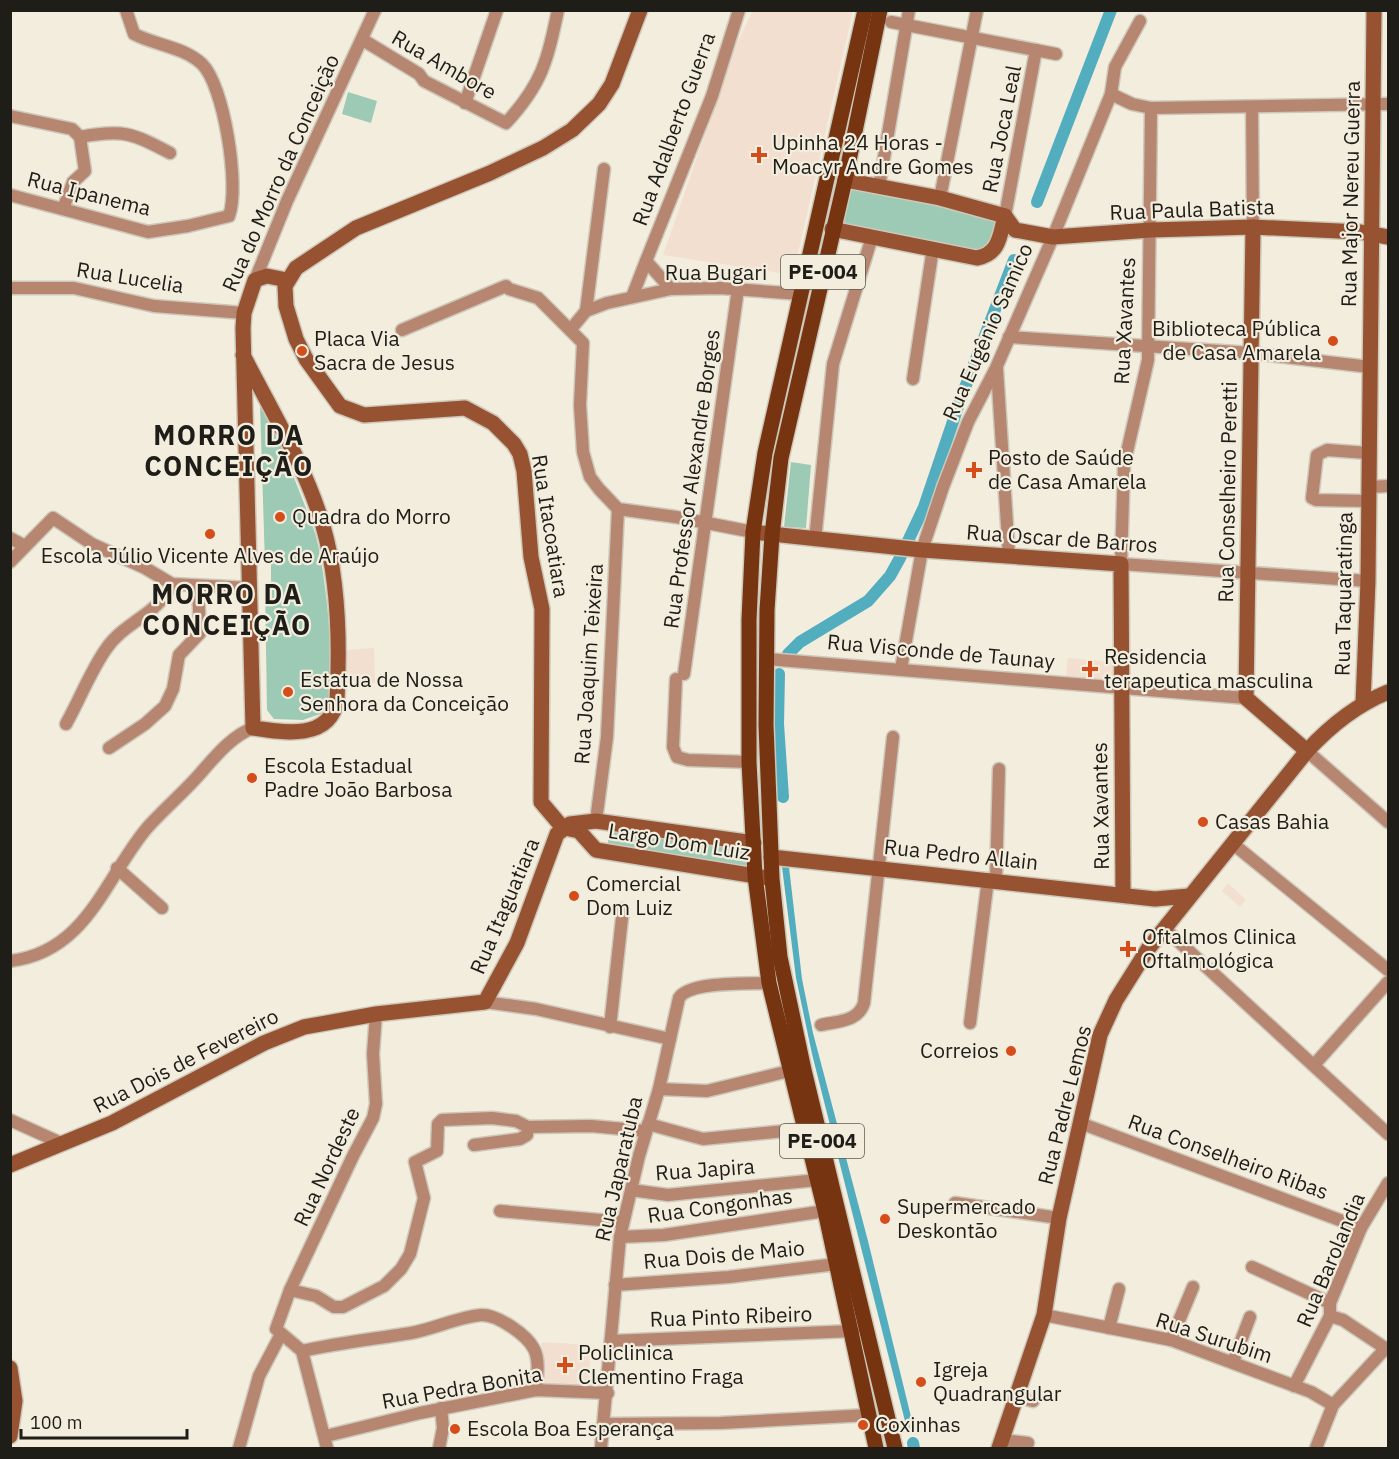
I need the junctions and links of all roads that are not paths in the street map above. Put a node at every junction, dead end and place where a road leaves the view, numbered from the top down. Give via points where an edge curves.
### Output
1 (126, 10) edge
2 (375, 10) edge
3 (497, 10) edge
4 (558, 10) edge
5 (640, 10) edge
6 (740, 10) edge
7 (865, 10) edge
8 (880, 10) edge
9 (909, 10) edge
10 (977, 10) edge
11 (1374, 10) edge
12 (1140, 21) dead end
13 (891, 22) dead end
14 (906, 25) junction
15 (972, 38) junction
16 (363, 40) junction
17 (1036, 50) junction
18 (1056, 54) dead end
19 (1111, 94) junction
20 (465, 103) junction
21 (1373, 104) junction
22 (1389, 104) edge
23 (1252, 106) junction
24 (1151, 108) junction
25 (10, 116) edge
26 (80, 137) junction
27 (170, 153) dead end
28 (604, 170) dead end
29 (845, 180) junction
30 (879, 187) junction
31 (10, 195) edge
32 (940, 198) junction
33 (63, 209) junction
34 (1005, 216) junction
35 (1253, 227) junction
36 (832, 229) junction
37 (1151, 230) junction
38 (1371, 233) junction
39 (872, 237) junction
40 (1045, 237) junction
41 (1389, 237) edge
42 (933, 248) junction
43 (646, 261) junction
44 (255, 280) junction
45 (287, 280) junction
46 (10, 288) edge
47 (738, 289) junction
48 (671, 290) junction
49 (800, 294) junction
50 (633, 297) junction
51 (586, 311) junction
52 (244, 313) junction
53 (572, 329) junction
54 (402, 330) dead end
55 (1009, 337) junction
56 (1147, 345) junction
57 (1251, 352) junction
58 (243, 355) junction
59 (1371, 367) junction
60 (996, 368) junction
61 (913, 379) dead end
62 (1368, 453) junction
63 (1389, 486) edge
64 (1367, 494) junction
65 (618, 509) junction
66 (704, 522) junction
67 (753, 532) junction
68 (772, 535) junction
69 (10, 538) edge
70 (815, 540) junction
71 (25, 546) junction
72 (918, 549) junction
73 (1009, 556) junction
74 (10, 562) edge
75 (1121, 564) junction
76 (1248, 574) junction
77 (1368, 581) junction
78 (172, 584) junction
79 (198, 586) junction
80 (249, 588) junction
81 (767, 659) junction
82 (901, 669) junction
83 (1120, 688) junction
84 (1389, 692) edge
85 (1246, 698) junction
86 (1363, 703) junction
87 (66, 724) dead end
88 (254, 728) junction
89 (893, 737) dead end
90 (110, 748) dead end
91 (1307, 751) junction
92 (749, 762) junction
93 (999, 769) dead end
94 (596, 821) junction
95 (1389, 822) edge
96 (564, 828) junction
97 (754, 843) junction
98 (1232, 843) junction
99 (593, 849) junction
100 (771, 857) junction
101 (117, 868) junction
102 (880, 869) junction
103 (755, 876) junction
104 (772, 879) junction
105 (992, 879) junction
106 (1123, 894) junction
107 (1190, 896) junction
108 (1146, 897) junction
109 (162, 908) dead end
110 (623, 909) dead end
111 (1164, 928) junction
112 (10, 962) edge
113 (1389, 970) edge
114 (1389, 982) edge
115 (769, 983) junction
116 (485, 1002) junction
117 (376, 1014) junction
118 (970, 1023) dead end
119 (821, 1025) dead end
120 (610, 1027) junction
121 (670, 1039) junction
122 (1314, 1065) junction
123 (789, 1071) junction
124 (660, 1089) junction
125 (10, 1120) edge
126 (1080, 1123) junction
127 (528, 1127) junction
128 (647, 1127) junction
129 (804, 1129) junction
130 (1389, 1134) edge
131 (61, 1143) junction
132 (474, 1145) dead end
133 (10, 1165) edge
134 (817, 1180) junction
135 (1389, 1183) edge
136 (631, 1190) junction
137 (955, 1203) dead end
138 (500, 1211) dead end
139 (825, 1211) junction
140 (1059, 1218) junction
141 (623, 1222) junction
142 (1361, 1228) junction
143 (620, 1237) junction
144 (837, 1264) junction
145 (1251, 1267) dead end
146 (615, 1285) junction
147 (1193, 1287) dead end
148 (1119, 1289) dead end
149 (290, 1290) junction
150 (1330, 1303) junction
151 (1044, 1315) junction
152 (1330, 1316) junction
153 (1250, 1317) dead end
154 (1109, 1328) junction
155 (279, 1331) junction
156 (853, 1331) junction
157 (1171, 1340) junction
158 (611, 1341) junction
159 (1387, 1349) edge
160 (302, 1351) junction
161 (1233, 1362) junction
162 (12, 1378) edge
163 (1294, 1386) junction
164 (536, 1389) junction
165 (608, 1393) junction
166 (1018, 1397) junction
167 (1033, 1401) dead end
168 (1333, 1405) junction
169 (441, 1408) junction
170 (869, 1415) junction
171 (605, 1424) junction
172 (10, 1436) edge
173 (327, 1442) edge
174 (1028, 1443) dead end
175 (1001, 1444) edge
176 (239, 1449) edge
177 (439, 1449) edge
178 (601, 1449) edge
179 (876, 1449) edge
180 (895, 1449) edge
181 (1316, 1449) edge

1 - 33 street, Rua Ipanema via 131,30 138,36 203,65 219,99 231,166 229,216 148,232
2 - 16 street, Rua do Morro da Conceição
3 - 20 street
4 - 20 street, Rua Ambore via 544,69 528,99 506,123
5 - 45 street via 612,84 599,104 572,130 490,173 356,228 296,268
6 - 43 street, Rua Adalberto Guerra via 712,96
7 - 49 main road, PE-004
8 - 29 main road, PE-004
9 - 14 street
10 - 15 street
11 - 21 street, Rua Major Nereu Guerra
12 - 19 street, Rua Eugênio Samico via 1115,67
13 - 14 street
14 - 15 street
14 - 30 street
15 - 17 street
15 - 32 street
16 - 20 street, Rua Ambore
16 - 44 street, Rua do Morro da Conceição via 287,201
17 - 18 street
17 - 34 street, Rua Joca Leal
19 - 24 street
19 - 40 street, Rua Eugênio Samico
21 - 22 street
21 - 23 street
21 - 38 street, Rua Major Nereu Guerra
23 - 24 street
23 - 35 street, Rua Conselheiro Peretti
24 - 37 street, Rua Xavantes
25 - 26 street via 72,129
26 - 27 street via 122,132
26 - 33 street via 85,171 73,182
28 - 51 street
29 - 30 street
29 - 36 main road, PE-004
30 - 32 street
31 - 33 street, Rua Ipanema
32 - 34 street
34 - 40 street, Rua Paula Batista via 1015,230
34 - 42 street via 998,245 983,257
35 - 37 street, Rua Paula Batista
35 - 38 street, Rua Paula Batista
35 - 57 street, Rua Conselheiro Peretti
36 - 39 street
36 - 68 main road, PE-004 via 781,458
37 - 40 street, Rua Paula Batista
37 - 56 street, Rua Xavantes
38 - 41 street, Rua Paula Batista
38 - 59 street, Rua Major Nereu Guerra
39 - 42 street
39 - 70 street via 833,364
40 - 55 street, Rua Eugênio Samico
42 - 61 street
43 - 48 street
43 - 50 street, Rua Adalberto Guerra
44 - 45 street via 267,276
44 - 52 street, Rua do Morro da Conceição
45 - 96 street, Rua Itacoatiara via 286,306 296,339 340,406 364,416 465,408 504,432 520,454 531,557 542,609 541,802
46 - 52 street, Rua Lucelia via 74,288 153,306
47 - 48 street, Rua Bugari
47 - 49 street, Rua Bugari
47 - 66 street, Rua Professor Alexandre Borges
48 - 50 street, Rua Bugari
49 - 67 main road, PE-004 via 765,453
50 - 51 street, Rua Bugari
51 - 53 street
52 - 58 street, Rua do Morro da Conceição
53 - 54 street via 538,298 506,286
53 - 65 street via 583,343 580,405 585,466
55 - 56 street
55 - 60 street, Rua Eugênio Samico
56 - 57 street
56 - 75 street, Rua Xavantes via 1147,371 1124,465
57 - 59 street
57 - 76 street, Rua Conselheiro Peretti
58 - 80 street, Rua do Morro da Conceição
58 - 88 street, Rua do Morro da Conceição via 287,442 322,524 334,592 338,646 337,700 328,721 306,732
59 - 62 street, Rua Major Nereu Guerra
60 - 72 street, Rua Eugênio Samico via 968,422
60 - 73 street
62 - 64 street, Rua Major Nereu Guerra
62 - 64 street via 1327,450 1317,455 1312,498
63 - 64 street
64 - 77 street, Rua Taquaratinga
65 - 66 street
65 - 94 street, Rua Joaquim Teixeira via 607,737
66 - 67 street
66 - 92 street, Rua Professor Alexandre Borges via 673,747 677,757 688,760
67 - 68 street, Rua Oscar de Barros
67 - 92 main road, PE-004 via 748,620
68 - 70 street, Rua Oscar de Barros
68 - 81 main road, PE-004
69 - 71 street
70 - 72 street, Rua Oscar de Barros
71 - 74 street
71 - 78 street via 53,518 92,544
72 - 73 street, Rua Oscar de Barros
72 - 82 street, Rua Eugênio Samico
73 - 75 street, Rua Oscar de Barros
75 - 76 street, Rua Oscar de Barros
75 - 83 street, Rua Xavantes
76 - 77 street, Rua Oscar de Barros
76 - 85 street, Rua Conselheiro Peretti
77 - 86 street, Rua Taquaratinga
78 - 79 street
78 - 87 street via 165,599 126,627 106,649
79 - 80 street
79 - 90 street via 200,633 179,655 173,689 165,706
80 - 88 street, Rua do Morro da Conceição
81 - 82 street, Rua Visconde de Taunay
81 - 100 main road, PE-004
82 - 83 street, Rua Visconde de Taunay
83 - 85 street, Rua Visconde de Taunay
83 - 106 street, Rua Xavantes
84 - 86 street, Rua Padre Lemos
85 - 91 street
86 - 91 street, Rua Padre Lemos
88 - 101 street via 238,736 208,765 147,828
89 - 102 street
91 - 95 street
91 - 98 street, Rua Padre Lemos
92 - 97 main road, PE-004
93 - 105 street
94 - 96 street, Largo Dom Luiz via 577,822
94 - 97 street, Largo Dom Luiz
94 - 99 street
96 - 99 street, Largo Dom Luiz via 579,831
96 - 116 street, Rua Itaguatiara via 557,834 517,943
97 - 103 main road, PE-004
98 - 107 street, Rua Padre Lemos
98 - 113 street
99 - 103 street, Largo Dom Luiz
100 - 102 street, Rua Pedro Allain
100 - 104 main road, PE-004
101 - 109 street
101 - 112 street via 99,903 81,924 51,948
102 - 105 street, Rua Pedro Allain
102 - 119 street via 864,1004 858,1016
103 - 104 street, Largo Dom Luiz
103 - 115 main road, PE-004
104 - 180 main road, PE-004 via 791,1017
105 - 106 street, Rua Pedro Allain
105 - 118 street
106 - 108 street, Rua Pedro Allain
107 - 108 street, Rua Pedro Allain
107 - 111 street, Rua Padre Lemos
108 - 111 street via 1158,905
110 - 120 street
111 - 122 street
111 - 126 street, Rua Padre Lemos via 1116,1000 1100,1035
114 - 122 street
115 - 121 street, Rua Japaratuba via 686,990 679,998
115 - 123 main road, PE-004
116 - 117 street, Rua Dois de Fevereiro
116 - 120 street, Rua Dois de Fevereiro via 536,1009
117 - 131 street, Rua Dois de Fevereiro via 304,1027 276,1037 112,1124
117 - 149 street, Rua Nordeste via 373,1118
120 - 121 street, Rua Dois de Fevereiro
121 - 124 street, Rua Japaratuba
122 - 130 street
123 - 124 street via 707,1091
123 - 129 main road, PE-004
124 - 128 street, Rua Japaratuba
125 - 131 street
126 - 140 street, Rua Padre Lemos
126 - 142 street, Rua Conselheiro Ribas
127 - 128 street
127 - 132 street via 527,1135 520,1139
127 - 149 street via 502,1119 439,1121 437,1151 415,1162 423,1207 410,1254 391,1280 343,1307 334,1308 315,1296
128 - 129 street via 703,1139
128 - 136 street, Rua Japaratuba
129 - 134 main road, PE-004
131 - 133 street, Rua Dois de Fevereiro
134 - 136 street, Rua Japira via 668,1195
134 - 139 main road, PE-004
135 - 142 street, Rua Barolandia
136 - 141 street, Rua Japaratuba
137 - 140 street
138 - 141 street
139 - 143 street, Rua Congonhas via 664,1235
139 - 144 main road, PE-004
140 - 151 street, Rua Padre Lemos
141 - 143 street, Rua Japaratuba
142 - 150 street, Rua Barolandia
143 - 146 street, Rua Japaratuba
144 - 146 street, Rua Dois de Maio
144 - 156 main road, PE-004
145 - 150 street
146 - 158 street, Rua Japaratuba
147 - 157 street
148 - 154 street
149 - 155 street, Rua Nordeste
150 - 152 street, Rua Barolandia
151 - 154 street, Rua Surubim
151 - 166 street, Rua Padre Lemos
152 - 159 street via 1343,1320
152 - 163 street, Rua Barolandia
153 - 161 street
154 - 157 street, Rua Surubim
155 - 160 street
155 - 176 street, Rua Nordeste via 259,1376
156 - 158 street, Rua Pinto Ribeiro
156 - 170 main road, PE-004
157 - 161 street, Rua Surubim
158 - 165 street, Rua Japaratuba
159 - 168 street
160 - 164 street via 423,1331 487,1315 524,1337 534,1349
160 - 173 street
161 - 163 street, Rua Surubim
162 - 172 street via 15,1415
163 - 168 street, Rua Surubim
164 - 165 street, Rua Pedra Bonita
164 - 169 street, Rua Pedra Bonita
165 - 171 street, Rua Japaratuba
166 - 167 street
166 - 175 street, Rua Padre Lemos
168 - 181 street
169 - 173 street, Rua Pedra Bonita
169 - 177 street via 444,1428
170 - 171 street
170 - 179 main road, PE-004
171 - 178 street, Rua Japaratuba
174 - 175 street

